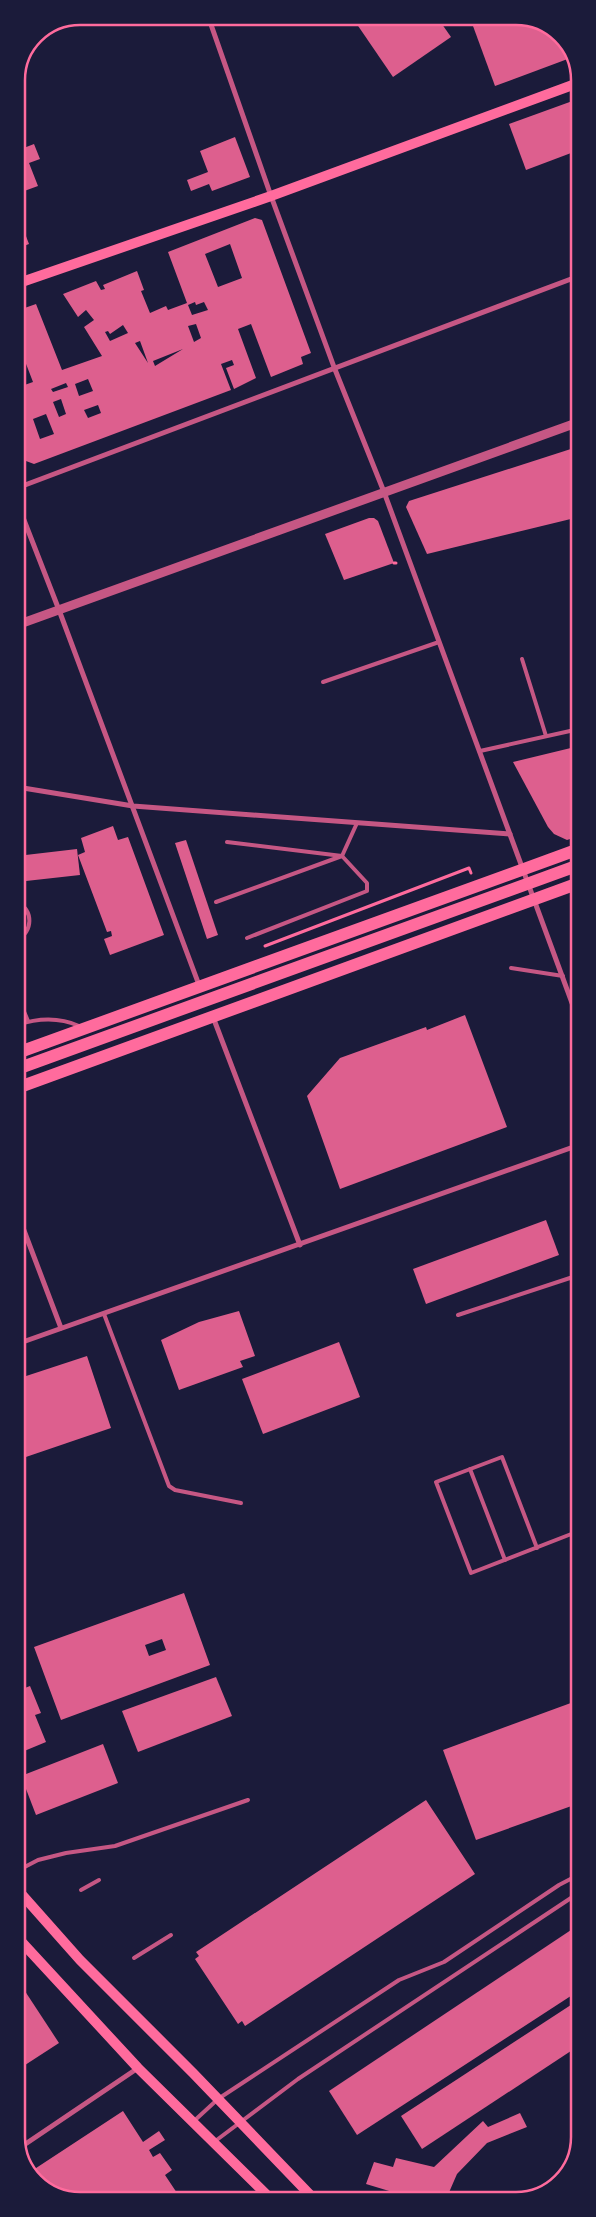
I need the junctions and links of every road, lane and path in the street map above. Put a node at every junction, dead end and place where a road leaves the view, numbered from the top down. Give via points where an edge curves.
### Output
1 (211, 25) edge
2 (571, 86) edge
3 (271, 196) junction
4 (571, 279) edge
5 (25, 281) edge
6 (334, 367) junction
7 (571, 425) edge
8 (25, 485) edge
9 (384, 492) junction
10 (25, 525) edge
11 (59, 610) junction
12 (25, 622) edge
13 (439, 642) junction
14 (522, 659) dead end
15 (322, 682) dead end
16 (571, 731) edge
17 (546, 736) junction
18 (480, 751) junction
19 (25, 788) edge
20 (133, 806) junction
21 (357, 823) junction
22 (510, 834) junction
23 (227, 842) dead end
24 (571, 852) edge
25 (342, 856) junction
26 (571, 868) edge
27 (524, 869) junction
28 (529, 884) junction
29 (571, 886) edge
30 (535, 899) junction
31 (216, 902) dead end
32 (25, 909) edge
33 (25, 933) edge
34 (247, 938) dead end
35 (511, 968) dead end
36 (563, 976) junction
37 (199, 986) junction
38 (571, 999) edge
39 (25, 1015) edge
40 (213, 1017) junction
41 (28, 1022) junction
42 (25, 1023) edge
43 (84, 1028) junction
44 (25, 1050) edge
45 (25, 1066) edge
46 (25, 1085) edge
47 (571, 1148) edge
48 (25, 1233) edge
49 (300, 1245) junction
50 (571, 1278) edge
51 (104, 1314) junction
52 (458, 1314) dead end
53 (61, 1328) junction
54 (25, 1341) edge
55 (470, 1469) junction
56 (241, 1502) dead end
57 (571, 1534) edge
58 (537, 1548) junction
59 (505, 1560) junction
60 (248, 1800) dead end
61 (25, 1867) edge
62 (571, 1879) edge
63 (99, 1880) dead end
64 (81, 1890) dead end
65 (25, 1898) edge
66 (571, 1898) edge
67 (171, 1935) dead end
68 (25, 1946) edge
69 (134, 1958) dead end
70 (138, 2068) junction
71 (218, 2099) junction
72 (194, 2121) junction
73 (239, 2121) junction
74 (214, 2142) junction
75 (26, 2144) edge
76 (264, 2192) edge
77 (307, 2192) edge

1 - 3 street
2 - 3 main road
3 - 5 main road
3 - 6 street
4 - 6 street
6 - 8 street
6 - 9 street
7 - 9 street
9 - 11 street
9 - 13 street
10 - 11 street
11 - 12 street
11 - 20 street
13 - 15 lane
13 - 18 street
14 - 17 lane
16 - 17 lane
17 - 18 lane
18 - 22 street
19 - 20 street
20 - 21 street
20 - 37 street
21 - 22 street
21 - 25 lane
22 - 27 street
23 - 25 lane
24 - 27 main road
25 - 31 lane
25 - 34 lane via 368,883 367,891
26 - 28 main road
27 - 28 street
27 - 37 main road
28 - 30 street
28 - 45 main road
29 - 30 main road
30 - 36 street
30 - 40 main road
32 - 33 lane via 30,925
35 - 36 lane
36 - 38 street
37 - 43 main road
39 - 41 lane
40 - 46 main road
40 - 49 street
41 - 42 lane
41 - 43 lane via 51,1019
43 - 44 main road
47 - 49 street
48 - 53 street
49 - 51 street
50 - 52 lane
51 - 53 street
51 - 56 lane via 169,1486 175,1490
53 - 54 street
55 - 58 lane via 502,1457
55 - 59 lane
55 - 59 lane via 436,1482 471,1573
57 - 58 lane
58 - 59 lane
60 - 61 lane via 115,1846 66,1852
62 - 71 lane via 444,1962 399,1980
63 - 64 lane
65 - 71 main road via 80,1960
66 - 73 lane
67 - 69 lane
68 - 70 main road
70 - 72 main road
70 - 75 street
71 - 72 lane
71 - 73 main road
72 - 74 main road
73 - 74 lane
73 - 77 main road
74 - 76 main road

